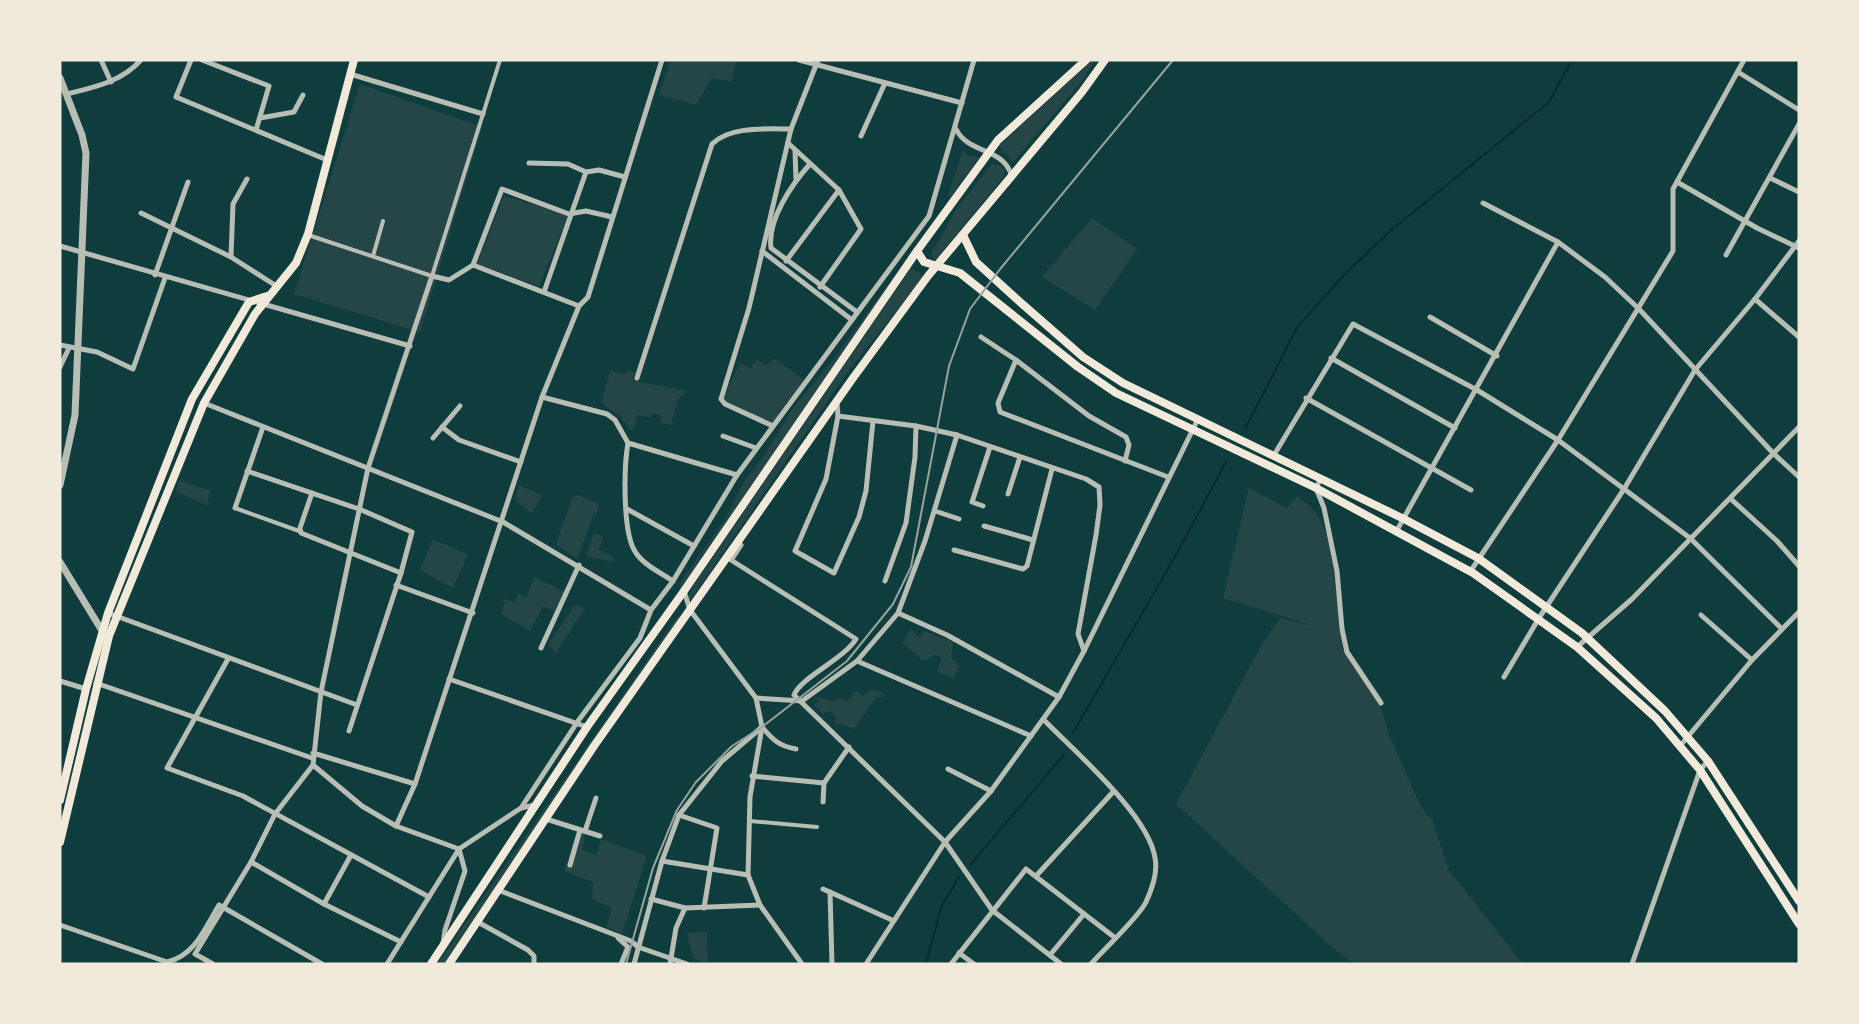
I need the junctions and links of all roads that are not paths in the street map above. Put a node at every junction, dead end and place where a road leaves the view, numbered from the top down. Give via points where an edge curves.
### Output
1 (101, 60) edge
2 (141, 60) edge
3 (191, 60) edge
4 (202, 60) edge
5 (354, 60) edge
6 (500, 60) edge
7 (662, 60) edge
8 (799, 60) edge
9 (974, 60) edge
10 (1086, 60) edge
11 (1105, 60) edge
12 (1744, 60) edge
13 (817, 62) edge
14 (1738, 72) junction
15 (350, 74) junction
16 (60, 78) edge
17 (111, 82) junction
18 (885, 83) junction
19 (67, 94) junction
20 (303, 95) dead end
21 (962, 103) junction
22 (1799, 110) edge
23 (483, 114) junction
24 (260, 118) junction
25 (1799, 124) edge
26 (791, 129) junction
27 (956, 129) junction
28 (256, 130) junction
29 (861, 136) dead end
30 (788, 144) junction
31 (795, 150) junction
32 (988, 152) junction
33 (327, 160) junction
34 (529, 163) dead end
35 (810, 165) junction
36 (586, 172) junction
37 (1011, 174) junction
38 (625, 177) junction
39 (1770, 178) junction
40 (247, 179) dead end
41 (796, 180) junction
42 (188, 182) dead end
43 (1677, 182) junction
44 (839, 190) junction
45 (1799, 192) edge
46 (1483, 203) dead end
47 (141, 213) dead end
48 (569, 214) junction
49 (612, 217) junction
50 (383, 221) dead end
51 (1746, 222) junction
52 (172, 228) junction
53 (308, 234) junction
54 (916, 235) junction
55 (963, 235) junction
56 (1799, 241) edge
57 (1558, 242) junction
58 (60, 246) edge
59 (1797, 248) edge
60 (762, 251) junction
61 (917, 251) junction
62 (81, 253) junction
63 (1726, 255) dead end
64 (373, 256) junction
65 (231, 257) junction
66 (786, 261) junction
67 (473, 265) junction
68 (937, 265) junction
69 (155, 275) junction
70 (432, 276) junction
71 (165, 278) junction
72 (278, 286) junction
73 (820, 287) junction
74 (544, 292) junction
75 (269, 295) junction
76 (1755, 299) junction
77 (249, 302) junction
78 (261, 306) junction
79 (579, 306) junction
80 (1639, 309) junction
81 (857, 312) junction
82 (1430, 317) dead end
83 (852, 320) junction
84 (981, 337) dead end
85 (1799, 337) edge
86 (60, 345) edge
87 (410, 346) junction
88 (69, 348) junction
89 (79, 349) junction
90 (1497, 356) junction
91 (1331, 358) junction
92 (1016, 360) junction
93 (60, 367) edge
94 (1695, 370) junction
95 (637, 378) dead end
96 (1477, 390) junction
97 (542, 397) junction
98 (1306, 398) junction
99 (204, 403) junction
100 (837, 403) junction
101 (460, 406) dead end
102 (838, 416) junction
103 (1198, 419) junction
104 (873, 421) junction
105 (773, 426) junction
106 (916, 426) junction
107 (262, 427) junction
108 (442, 427) junction
109 (1799, 427) edge
110 (1455, 428) junction
111 (1193, 431) junction
112 (957, 435) junction
113 (723, 436) dead end
114 (433, 438) dead end
115 (1558, 440) junction
116 (628, 443) junction
117 (990, 447) junction
118 (756, 448) junction
119 (1262, 449) junction
120 (1274, 454) junction
121 (1774, 454) junction
122 (1020, 457) junction
123 (1125, 460) junction
124 (1256, 460) junction
125 (522, 462) junction
126 (368, 468) junction
127 (1431, 468) junction
128 (1052, 469) junction
129 (247, 471) junction
130 (737, 475) junction
131 (1168, 477) junction
132 (1321, 477) junction
133 (1799, 477) edge
134 (60, 485) edge
135 (1316, 488) junction
136 (1624, 489) junction
137 (1471, 490) dead end
138 (312, 493) junction
139 (1008, 494) dead end
140 (1731, 499) junction
141 (982, 506) dead end
142 (235, 508) joint
143 (359, 509) junction
144 (627, 509) junction
145 (935, 511) junction
146 (959, 519) dead end
147 (1404, 519) junction
148 (503, 522) junction
149 (984, 526) dead end
150 (299, 531) junction
151 (1396, 532) junction
152 (1690, 538) junction
153 (1033, 540) junction
154 (738, 543) junction
155 (694, 546) junction
156 (954, 550) dead end
157 (351, 555) junction
158 (1478, 558) junction
159 (60, 562) edge
160 (579, 565) junction
161 (1799, 566) edge
162 (1470, 572) junction
163 (401, 573) junction
164 (673, 581) junction
165 (885, 581) dead end
166 (396, 585) junction
167 (684, 591) junction
168 (1548, 608) junction
169 (651, 610) junction
170 (690, 610) junction
171 (1799, 612) edge
172 (472, 613) junction
173 (898, 613) junction
174 (112, 614) junction
175 (1701, 615) dead end
176 (1539, 618) junction
177 (1782, 629) junction
178 (105, 634) junction
179 (1586, 638) junction
180 (1577, 647) junction
181 (541, 648) dead end
182 (1084, 651) junction
183 (228, 659) junction
184 (1752, 660) junction
185 (857, 661) junction
186 (1504, 677) dead end
187 (449, 679) junction
188 (60, 681) edge
189 (96, 683) junction
190 (86, 689) junction
191 (321, 692) junction
192 (756, 698) junction
193 (1059, 698) junction
194 (802, 701) junction
195 (1381, 703) dead end
196 (357, 705) junction
197 (195, 716) junction
198 (1044, 720) junction
199 (578, 721) junction
200 (587, 727) junction
201 (762, 727) junction
202 (349, 731) dead end
203 (1031, 736) junction
204 (1688, 737) junction
205 (1680, 746) junction
206 (849, 747) junction
207 (796, 749) dead end
208 (313, 756) junction
209 (1708, 761) junction
210 (313, 765) junction
211 (948, 769) dead end
212 (1700, 770) junction
213 (752, 776) junction
214 (824, 783) junction
215 (416, 784) junction
216 (991, 790) junction
217 (1113, 792) junction
218 (596, 798) dead end
219 (60, 800) edge
220 (823, 802) dead end
221 (535, 805) junction
222 (521, 808) junction
223 (275, 814) junction
224 (679, 815) junction
225 (546, 819) junction
226 (749, 821) junction
227 (396, 826) junction
228 (817, 827) dead end
229 (583, 830) junction
230 (600, 836) dead end
231 (60, 842) edge
232 (945, 842) junction
233 (459, 849) junction
234 (351, 855) junction
235 (662, 861) junction
236 (251, 862) junction
237 (570, 865) dead end
238 (712, 869) junction
239 (748, 875) junction
240 (1036, 876) junction
241 (823, 889) dead end
242 (498, 890) junction
243 (830, 892) junction
244 (429, 897) junction
245 (651, 899) junction
246 (1799, 902) edge
247 (324, 904) junction
248 (760, 905) junction
249 (222, 908) junction
250 (686, 908) junction
251 (704, 908) junction
252 (992, 910) junction
253 (1084, 914) junction
254 (892, 920) junction
255 (476, 921) junction
256 (1799, 924) edge
257 (60, 925) edge
258 (617, 937) junction
259 (1114, 937) junction
260 (401, 942) junction
261 (442, 946) junction
262 (638, 947) junction
263 (959, 953) junction
264 (1050, 955) junction
265 (670, 961) edge
266 (213, 964) edge
267 (322, 964) edge
268 (387, 964) edge
269 (431, 964) edge
270 (449, 964) edge
271 (534, 964) edge
272 (621, 964) edge
273 (633, 964) edge
274 (687, 964) edge
275 (802, 964) edge
276 (832, 964) edge
277 (866, 964) edge
278 (951, 964) edge
279 (974, 964) edge
280 (1061, 964) edge
281 (1091, 964) edge
282 (1632, 964) edge

1 - 17 street
2 - 17 street via 130,72
3 - 28 street via 176,97
4 - 24 street via 269,86
5 - 15 main road
6 - 23 street
7 - 38 street
8 - 13 street
9 - 21 street
10 - 32 main road
11 - 37 main road
12 - 14 street
13 - 18 street
13 - 26 street
14 - 22 street
14 - 43 street
15 - 23 street
15 - 33 main road
16 - 19 street
17 - 19 street
18 - 21 street
18 - 29 street
19 - 62 street via 86,153
20 - 24 street via 294,112
21 - 27 street
23 - 70 street
24 - 28 street
25 - 39 street
26 - 30 street
26 - 95 street via 721,135 712,144
27 - 32 street via 960,138
27 - 54 street via 929,216
28 - 33 street
30 - 31 street
30 - 60 street
31 - 35 street
31 - 41 street
32 - 37 street via 1004,159
32 - 61 main road
33 - 53 main road
34 - 36 street via 568,164
35 - 41 street
35 - 44 street
36 - 38 street via 599,170
36 - 48 street
37 - 55 main road
38 - 49 street
39 - 45 street
39 - 51 street
40 - 65 street via 233,204
41 - 66 street via 780,207 771,248
42 - 52 street
43 - 51 street
43 - 80 street via 1673,189 1673,251
44 - 66 street
44 - 73 street via 861,229
46 - 57 street
47 - 52 street
48 - 49 street via 586,211
48 - 67 street via 502,189
48 - 74 street
49 - 79 street via 588,297
50 - 64 street
51 - 59 street
51 - 63 street
52 - 65 street
52 - 69 street
53 - 64 street
53 - 72 main road via 296,263
54 - 61 street
54 - 81 street
55 - 68 main road
55 - 103 main road via 976,261 1083,357 1123,383
56 - 59 street
57 - 80 street
57 - 90 street
58 - 62 street
59 - 76 street
60 - 83 street
60 - 105 street via 721,399
61 - 68 main road via 924,262
61 - 167 main road
62 - 69 street
62 - 89 street
64 - 70 street
65 - 72 street
66 - 73 street
67 - 70 street via 449,280
67 - 74 street
68 - 100 main road
68 - 111 main road via 960,273 1077,367 1116,393
69 - 71 street
70 - 87 street
71 - 77 street
71 - 89 street via 133,369 97,352
72 - 75 main road
73 - 81 street
74 - 79 street
75 - 77 main road
75 - 78 main road
76 - 85 street
76 - 94 street
77 - 78 street
77 - 174 main road via 192,399
78 - 87 street
78 - 99 main road
79 - 97 street
80 - 94 street
80 - 115 street
81 - 83 street
82 - 90 street
83 - 105 street
84 - 92 street
86 - 88 street
87 - 126 street
88 - 89 street
88 - 93 street
89 - 134 street via 75,415
90 - 96 street
91 - 96 street via 1353,324
91 - 98 street
91 - 110 street
92 - 123 street via 1089,416 1126,437 1129,446
92 - 123 street via 998,403 1000,412
94 - 121 street
94 - 136 street
96 - 110 street
96 - 115 street
97 - 116 street via 608,414
97 - 125 street
98 - 120 street
98 - 127 street
99 - 107 street
99 - 174 main road
100 - 102 street
100 - 154 main road
101 - 108 street
102 - 104 street
102 - 104 street via 826,479 795,551 834,573 866,491
103 - 111 street
103 - 119 main road
104 - 106 street
105 - 118 street
106 - 112 street
106 - 165 street via 906,523
107 - 126 street
107 - 129 street
108 - 114 street
108 - 125 street via 459,440
109 - 121 street
110 - 127 street
111 - 124 main road
111 - 131 street
112 - 117 street
112 - 145 street
113 - 118 street
115 - 136 street
115 - 158 street
116 - 130 street
116 - 144 street via 624,470
117 - 122 street
117 - 141 street via 972,502
118 - 130 street
119 - 120 main road
119 - 124 main road
120 - 132 main road
121 - 133 street
121 - 140 street
122 - 128 street
122 - 139 street
123 - 131 street
124 - 135 main road
125 - 148 street
126 - 143 street
126 - 148 street
127 - 137 street
127 - 147 street
128 - 153 street
128 - 182 street via 1099,487 1096,536 1078,634
129 - 138 street
129 - 142 street
130 - 155 street
131 - 182 street
132 - 135 street
132 - 147 main road
135 - 151 main road
135 - 195 street via 1337,572 1347,652
136 - 152 street
136 - 168 street
138 - 143 street
138 - 150 street
140 - 152 street
140 - 161 street via 1778,540
142 - 150 street
143 - 157 street
143 - 163 street via 412,532
144 - 155 street
144 - 164 street via 634,552
145 - 146 street
145 - 173 street
147 - 151 street
147 - 158 main road
148 - 160 street
148 - 172 street
149 - 153 street
150 - 157 street
151 - 162 main road
152 - 177 street
152 - 179 street via 1632,599
153 - 156 street via 1023,569
154 - 170 main road
154 - 194 street via 741,545 731,560 856,639 794,692
155 - 164 street
157 - 163 street
157 - 191 street
158 - 162 street
158 - 168 main road
159 - 178 street
160 - 169 street
160 - 181 street
162 - 176 main road
163 - 166 street
164 - 169 street
166 - 172 street
166 - 196 street
167 - 170 street
167 - 200 main road
168 - 176 street
168 - 179 main road
169 - 199 street via 640,638
170 - 192 street
170 - 225 main road
171 - 177 street
172 - 187 street
173 - 185 street
173 - 193 street via 947,635
174 - 178 main road
174 - 183 street
175 - 184 street
176 - 180 main road
176 - 186 street
177 - 184 street
178 - 189 main road
178 - 190 main road
179 - 180 street
179 - 204 main road
180 - 205 main road via 1656,718
182 - 193 street
183 - 191 street
183 - 197 street
184 - 204 street
185 - 194 street
185 - 203 street
187 - 199 street
187 - 215 street
188 - 190 street
189 - 197 street
189 - 231 main road
190 - 219 main road
191 - 196 street
191 - 208 street
192 - 194 street
192 - 201 street
193 - 198 street
194 - 206 street
196 - 202 street
197 - 208 street
197 - 223 street via 167,768 217,784
198 - 203 street
198 - 217 street
199 - 200 street
199 - 222 street
200 - 221 main road
201 - 207 street via 773,741
201 - 213 street
201 - 224 street via 716,767
203 - 216 street
204 - 205 street
204 - 209 main road
205 - 212 main road
206 - 214 street
206 - 232 street
208 - 210 street
208 - 215 street
209 - 212 street
209 - 246 main road
210 - 223 street
210 - 227 street via 362,806
211 - 216 street
212 - 256 main road
212 - 282 street
213 - 214 street
213 - 226 street
214 - 220 street
215 - 227 street
216 - 232 street
217 - 240 street
217 - 259 street via 1146,833 1155,857 1155,877 1145,904
218 - 229 street
221 - 222 street
221 - 261 main road
222 - 233 street
223 - 234 street
223 - 236 street
224 - 235 street
224 - 238 street via 717,828
225 - 229 street
225 - 242 main road
226 - 228 street
226 - 239 street
227 - 233 street
229 - 230 street
229 - 237 street
232 - 252 street
232 - 254 street
233 - 244 street
233 - 261 street via 465,871
234 - 244 street
234 - 247 street
235 - 238 street
235 - 245 street
236 - 247 street
236 - 249 street
238 - 239 street
238 - 251 street
239 - 248 street
240 - 252 street via 1026,869
240 - 253 street
241 - 243 street
242 - 255 main road
242 - 258 street
243 - 254 street
243 - 276 street
244 - 260 street
245 - 250 street
245 - 262 street
247 - 260 street
248 - 251 street
248 - 275 street
249 - 257 street via 219,905 194,947 178,960 167,962
249 - 266 street via 195,954
249 - 267 street
250 - 251 street
250 - 265 street via 676,928
252 - 263 street
252 - 264 street
253 - 259 street
253 - 264 street
254 - 277 street
255 - 270 main road
255 - 271 street via 528,950 534,956
258 - 262 street
258 - 272 street via 628,947
259 - 281 street
260 - 268 street
261 - 269 main road
262 - 265 street
262 - 273 street
263 - 278 street
263 - 279 street
264 - 280 street
265 - 274 street

